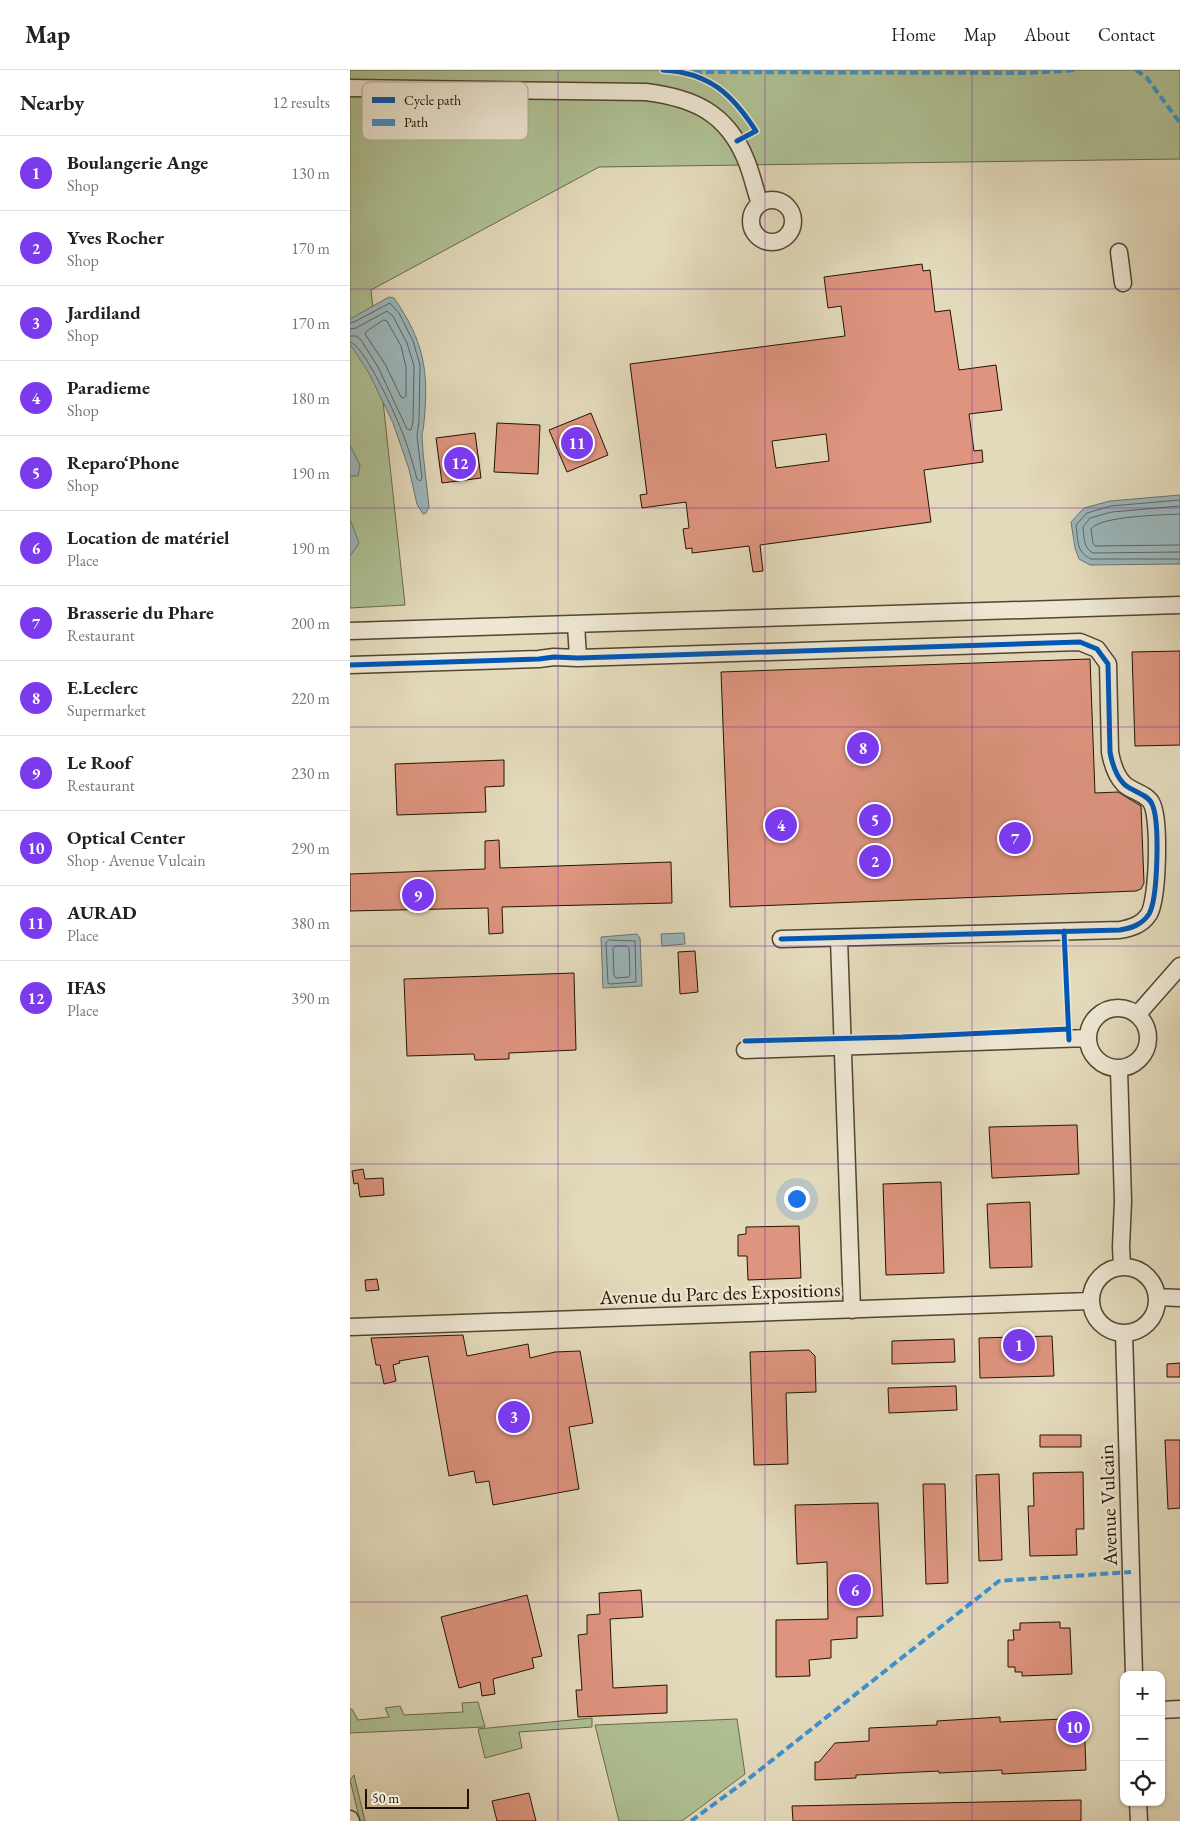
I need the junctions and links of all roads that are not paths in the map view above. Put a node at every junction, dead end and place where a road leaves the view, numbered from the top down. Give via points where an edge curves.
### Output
1 (528, 90) edge
2 (760, 204) dead end
3 (1119, 252) dead end
4 (1123, 283) dead end
5 (1180, 605) edge
6 (576, 624) junction
7 (350, 631) edge
8 (578, 658) junction
9 (350, 664) edge
10 (781, 939) dead end
11 (839, 939) junction
12 (1180, 966) edge
13 (1137, 1015) junction
14 (1088, 1038) junction
15 (843, 1047) junction
16 (745, 1050) dead end
17 (1119, 1068) junction
18 (1122, 1266) junction
19 (1157, 1297) junction
20 (1180, 1298) edge
21 (1090, 1301) junction
22 (852, 1310) junction
23 (350, 1327) edge
24 (1124, 1333) junction
25 (1134, 1671) edge
26 (1180, 1709) edge
27 (1165, 1710) edge
28 (1138, 1806) edge
29 (1138, 1821) edge

1 - 2 street via 646,92 681,98 713,115 737,141 747,160
3 - 4 street
5 - 6 street
6 - 7 street
6 - 8 street
8 - 9 street
8 - 11 street via 1080,642 1097,649 1108,664 1113,766 1124,783 1151,801 1156,816 1155,894 1148,915 1132,928 1120,930
10 - 11 street
11 - 15 street
12 - 13 street
13 - 14 street via 1119,1008 1101,1013 1089,1029
13 - 17 street via 1147,1030 1146,1048 1136,1063
14 - 15 street
14 - 17 street via 1089,1048 1100,1063
15 - 16 street
15 - 22 street
17 - 18 street
18 - 19 street via 1146,1275 1153,1283
18 - 21 street via 1105,1272 1097,1279
19 - 20 street
19 - 24 street via 1153,1316 1146,1324
21 - 22 street, Avenue du Parc des Expositions
21 - 24 street via 1097,1320 1105,1328
22 - 23 street, Avenue du Parc des Expositions
24 - 25 street, Avenue Vulcain
26 - 27 street
28 - 29 street

